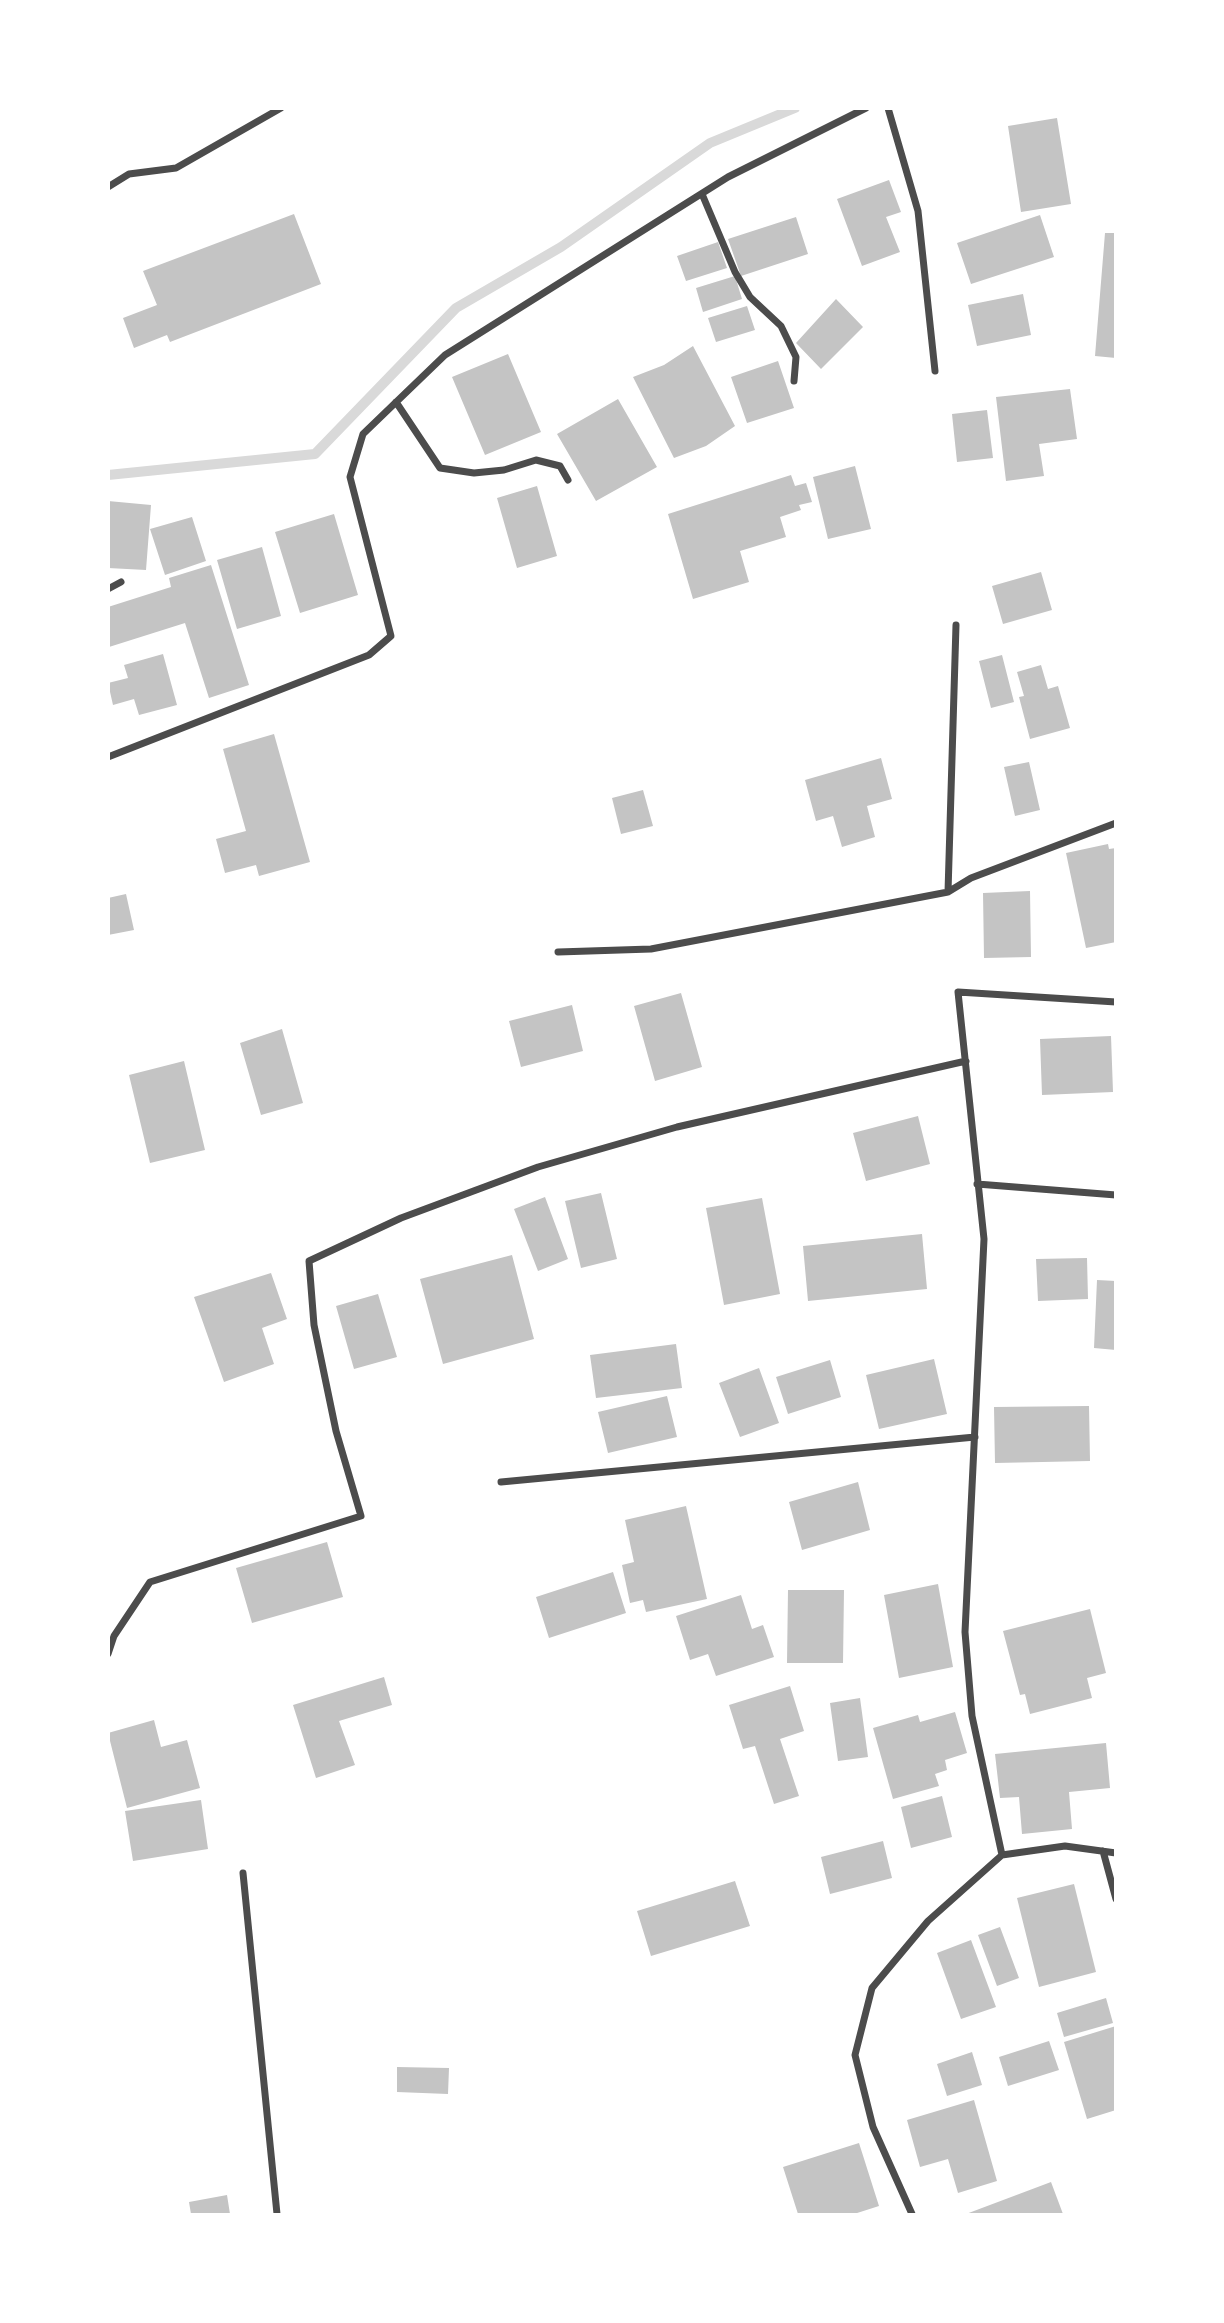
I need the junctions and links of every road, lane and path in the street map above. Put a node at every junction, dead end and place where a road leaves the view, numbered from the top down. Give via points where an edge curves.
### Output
1 (281, 108) edge
2 (866, 108) edge
3 (888, 108) edge
4 (108, 187) edge
5 (702, 194) junction
6 (935, 371) dead end
7 (794, 381) dead end
8 (396, 402) junction
9 (568, 480) dead end
10 (121, 582) dead end
11 (108, 589) edge
12 (956, 625) dead end
13 (108, 757) edge
14 (1115, 823) edge
15 (948, 892) junction
16 (558, 952) dead end
17 (1115, 1002) edge
18 (966, 1061) junction
19 (977, 1184) junction
20 (1115, 1195) edge
21 (975, 1437) junction
22 (501, 1482) dead end
23 (108, 1654) edge
24 (1103, 1851) junction
25 (1115, 1853) edge
26 (1002, 1855) junction
27 (243, 1873) dead end
28 (1115, 1899) edge
29 (277, 2214) edge
30 (912, 2214) edge

1 - 4 street via 176,168 129,174
2 - 5 street
3 - 6 street via 918,211
5 - 7 street via 735,272 750,297 781,326 796,357
5 - 8 street via 445,355
8 - 9 street via 440,468 474,473 536,460 560,466
8 - 13 street via 363,434 351,477 391,636 369,655
10 - 11 street
12 - 15 street
14 - 15 street via 971,878
15 - 16 street via 650,949
17 - 18 street via 958,992
18 - 19 street
18 - 23 street via 677,1127 538,1167 401,1219 309,1261 314,1325 336,1431 361,1516 150,1582 114,1636
19 - 20 street
19 - 21 street via 984,1239
21 - 22 street
21 - 26 street via 965,1632 972,1716
24 - 25 street
24 - 26 street via 1065,1846
24 - 28 street
26 - 30 street via 928,1921 872,1989 858,2042 855,2055 873,2127
27 - 29 street

